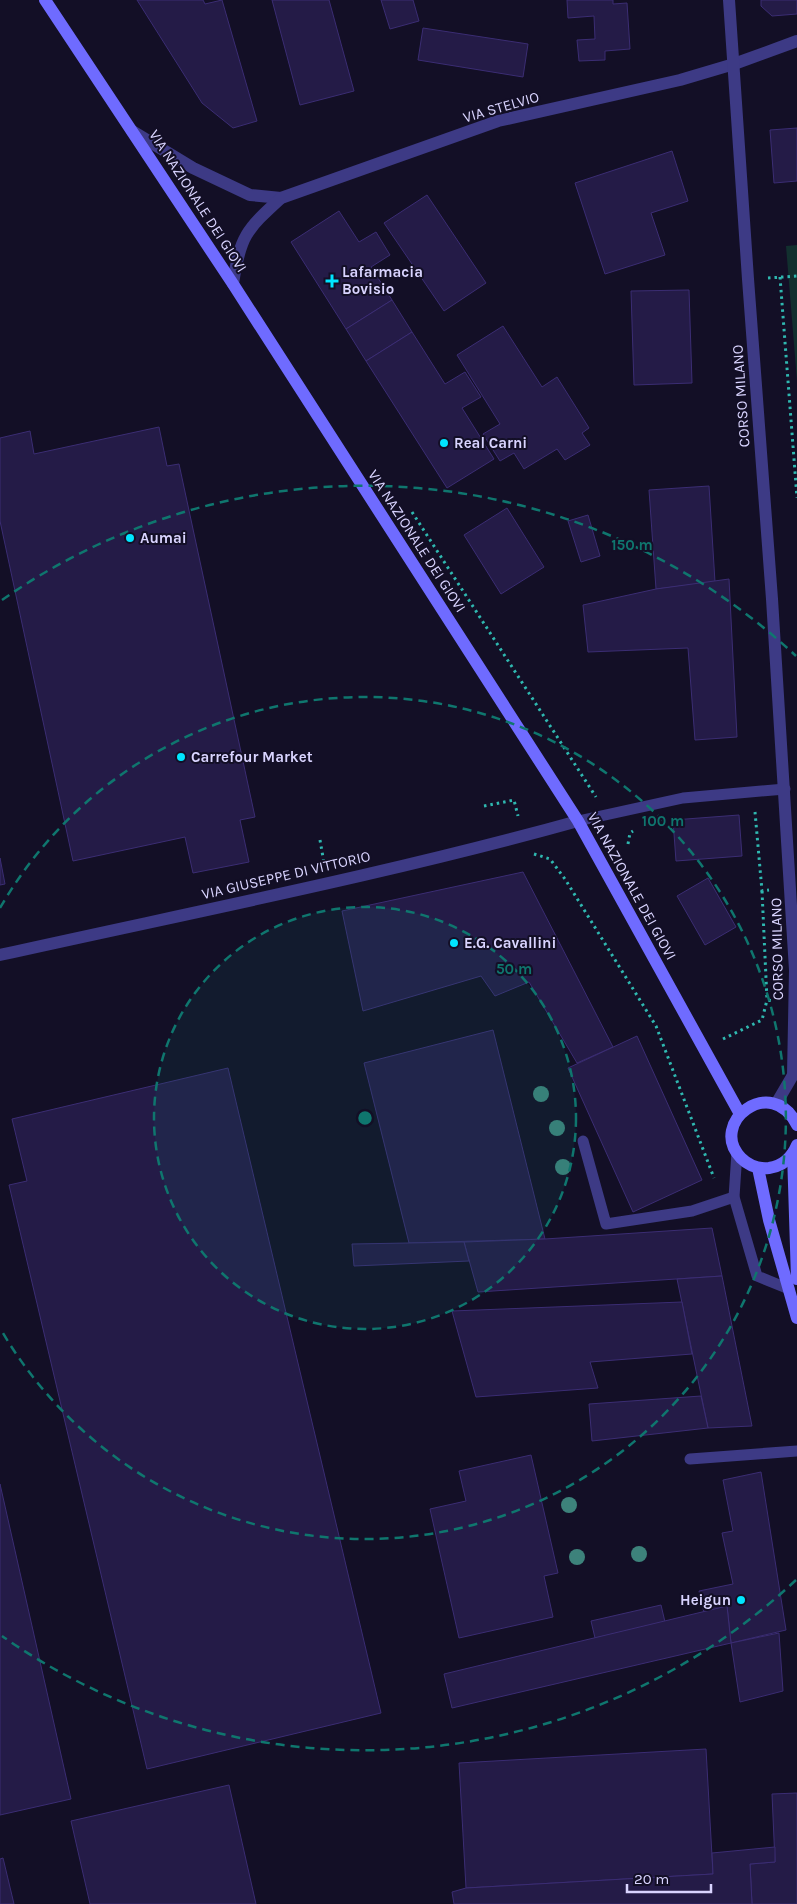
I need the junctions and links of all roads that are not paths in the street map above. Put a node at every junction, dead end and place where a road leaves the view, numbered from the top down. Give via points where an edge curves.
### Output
1 (45, 0) edge
2 (729, 0) edge
3 (797, 41) edge
4 (734, 64) junction
5 (132, 130) junction
6 (281, 198) junction
7 (233, 284) junction
8 (785, 789) junction
9 (578, 821) junction
10 (0, 955) edge
11 (796, 970) edge
12 (776, 1104) junction
13 (740, 1114) junction
14 (797, 1125) edge
15 (583, 1141) dead end
16 (795, 1149) edge
17 (737, 1152) junction
18 (758, 1168) junction
19 (734, 1196) junction
20 (793, 1284) edge
21 (797, 1318) edge
22 (797, 1451) edge
23 (690, 1459) dead end

1 - 5 main road, VIA NAZIONALE DEI GIOVI
2 - 4 street, CORSO MILANO
3 - 4 street, VIA STELVIO
4 - 6 street, VIA STELVIO via 680,80 498,121
4 - 8 street, CORSO MILANO
5 - 6 street, VIA STELVIO via 193,168 250,195
5 - 7 main road, VIA NAZIONALE DEI GIOVI
6 - 7 street, VIA STELVIO via 244,237 237,255
7 - 9 main road, VIA NAZIONALE DEI GIOVI
8 - 9 lane via 683,798
8 - 11 street, CORSO MILANO
9 - 10 street, VIA GIUSEPPE DI VITTORIO via 327,883
9 - 13 main road, VIA NAZIONALE DEI GIOVI
11 - 12 street, CORSO MILANO via 793,1075
12 - 13 main road via 756,1104
12 - 14 main road via 789,1112
13 - 17 main road via 732,1133
15 - 19 lane via 606,1224 692,1211
16 - 18 main road via 784,1163
16 - 20 main road
17 - 18 main road
17 - 19 lane
18 - 20 main road via 769,1220
19 - 20 lane via 757,1276
20 - 21 main road
22 - 23 lane

